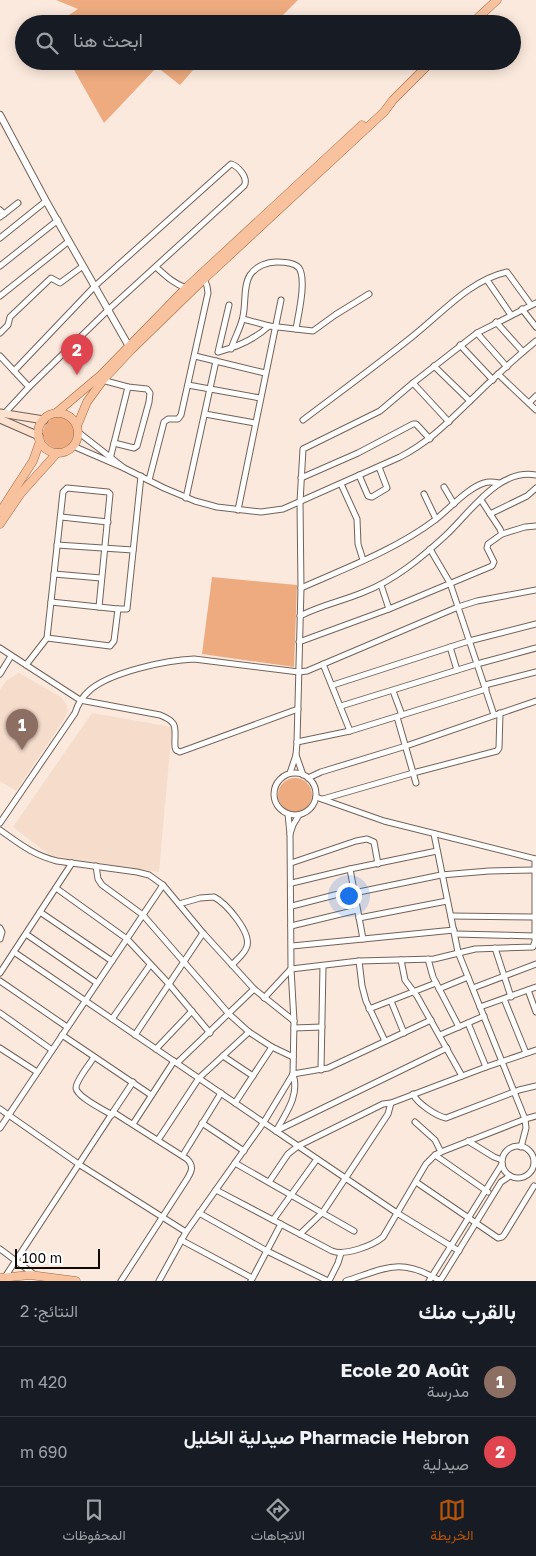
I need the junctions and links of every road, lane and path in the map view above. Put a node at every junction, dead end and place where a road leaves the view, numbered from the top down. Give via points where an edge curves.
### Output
1 (497, 0) edge
2 (481, 15) edge
3 (423, 70) edge
4 (0, 115) edge
5 (46, 201) junction
6 (18, 203) dead end
7 (1, 214) edge
8 (58, 220) junction
9 (0, 238) edge
10 (69, 241) junction
11 (0, 266) edge
12 (83, 266) junction
13 (156, 267) junction
14 (203, 277) junction
15 (487, 280) junction
16 (95, 286) junction
17 (186, 288) junction
18 (369, 294) dead end
19 (0, 296) edge
20 (281, 300) dead end
21 (534, 304) edge
22 (228, 305) dead end
23 (522, 309) junction
24 (108, 310) junction
25 (511, 314) junction
26 (243, 319) junction
27 (496, 322) junction
28 (269, 326) junction
29 (275, 327) junction
30 (536, 327) edge
31 (296, 329) junction
32 (477, 333) junction
33 (0, 334) edge
34 (536, 342) edge
35 (460, 345) junction
36 (130, 348) junction
37 (231, 349) junction
38 (523, 352) junction
39 (0, 356) edge
40 (195, 356) junction
41 (216, 361) junction
42 (434, 366) junction
43 (507, 367) junction
44 (14, 371) junction
45 (265, 373) junction
46 (498, 374) junction
47 (100, 379) junction
48 (493, 380) junction
49 (413, 383) junction
50 (188, 385) junction
51 (29, 386) junction
52 (128, 387) junction
53 (210, 389) junction
54 (536, 396) edge
55 (260, 398) junction
56 (470, 401) junction
57 (529, 403) junction
58 (536, 410) edge
59 (56, 413) junction
60 (205, 414) junction
61 (1, 416) edge
62 (44, 420) junction
63 (303, 420) dead end
64 (450, 422) junction
65 (255, 423) junction
66 (77, 429) junction
67 (40, 439) junction
68 (430, 439) junction
69 (114, 443) junction
70 (73, 446) junction
71 (57, 453) junction
72 (110, 459) junction
73 (379, 466) junction
74 (359, 475) junction
75 (536, 475) edge
76 (141, 476) junction
77 (301, 478) junction
78 (149, 480) junction
79 (499, 482) junction
80 (340, 484) junction
81 (444, 487) dead end
82 (536, 488) edge
83 (18, 490) junction
84 (424, 494) dead end
85 (186, 498) junction
86 (481, 500) junction
87 (300, 502) junction
88 (454, 504) junction
89 (238, 510) junction
90 (0, 512) edge
91 (490, 514) junction
92 (61, 517) junction
93 (436, 519) junction
94 (108, 522) junction
95 (0, 524) edge
96 (536, 526) edge
97 (502, 534) junction
98 (58, 545) junction
99 (104, 549) junction
100 (430, 549) junction
101 (133, 550) junction
102 (363, 560) junction
103 (54, 574) junction
104 (102, 578) junction
105 (450, 583) junction
106 (381, 585) junction
107 (301, 588) junction
108 (536, 590) edge
109 (51, 602) junction
110 (99, 607) junction
111 (458, 607) junction
112 (118, 609) junction
113 (389, 609) junction
114 (300, 616) junction
115 (536, 624) edge
116 (47, 638) junction
117 (470, 641) junction
118 (299, 642) junction
119 (450, 647) junction
120 (0, 648) edge
121 (536, 648) edge
122 (11, 656) junction
123 (323, 664) junction
124 (477, 664) junction
125 (26, 666) junction
126 (458, 670) junction
127 (299, 672) junction
128 (536, 672) edge
129 (0, 674) edge
130 (333, 685) junction
131 (485, 687) junction
132 (393, 691) junction
133 (80, 700) junction
134 (536, 701) edge
135 (341, 706) junction
136 (298, 708) junction
137 (497, 714) junction
138 (399, 716) junction
139 (350, 731) junction
140 (296, 742) junction
141 (406, 746) junction
142 (296, 755) junction
143 (290, 773) junction
144 (413, 773) junction
145 (306, 776) junction
146 (416, 784) dead end
147 (316, 797) junction
148 (323, 799) junction
149 (288, 814) junction
150 (299, 815) junction
151 (0, 823) edge
152 (0, 830) edge
153 (290, 834) junction
154 (434, 834) junction
155 (437, 851) junction
156 (536, 859) edge
157 (72, 863) junction
158 (291, 863) junction
159 (378, 864) junction
160 (96, 866) junction
161 (350, 869) junction
162 (535, 870) edge
163 (442, 875) junction
164 (292, 883) junction
165 (163, 884) junction
166 (56, 888) junction
167 (354, 892) junction
168 (536, 895) edge
169 (447, 901) junction
170 (179, 904) junction
171 (292, 906) junction
172 (357, 910) junction
173 (40, 912) junction
174 (143, 915) junction
175 (451, 916) junction
176 (359, 918) junction
177 (535, 919) edge
178 (291, 926) junction
179 (0, 928) edge
180 (454, 932) junction
181 (26, 934) junction
182 (203, 934) junction
183 (535, 936) edge
184 (0, 938) edge
185 (127, 939) junction
186 (363, 939) junction
187 (292, 946) junction
188 (495, 948) junction
189 (14, 952) junction
190 (458, 952) junction
191 (428, 959) junction
192 (401, 960) junction
193 (112, 961) junction
194 (359, 961) junction
195 (184, 962) junction
196 (536, 964) edge
197 (150, 965) junction
198 (232, 965) junction
199 (323, 966) junction
200 (291, 969) junction
201 (0, 972) edge
202 (505, 976) junction
203 (468, 977) junction
204 (0, 981) edge
205 (97, 983) junction
206 (169, 984) junction
207 (436, 984) junction
208 (473, 988) junction
209 (536, 988) edge
210 (254, 989) junction
211 (439, 989) junction
212 (528, 990) junction
213 (414, 992) junction
214 (511, 996) junction
215 (264, 998) junction
216 (504, 999) junction
217 (85, 1001) junction
218 (391, 1001) junction
219 (480, 1008) junction
220 (369, 1009) junction
221 (192, 1011) junction
222 (536, 1012) edge
223 (0, 1013) edge
224 (229, 1014) junction
225 (484, 1016) junction
226 (112, 1019) junction
227 (431, 1020) junction
228 (294, 1021) junction
229 (468, 1023) junction
230 (67, 1027) junction
231 (322, 1027) junction
232 (459, 1027) junction
233 (294, 1028) junction
234 (249, 1032) junction
235 (404, 1032) junction
236 (210, 1033) junction
237 (135, 1034) junction
238 (62, 1035) junction
239 (440, 1035) junction
240 (385, 1042) junction
241 (272, 1047) junction
242 (0, 1048) edge
243 (447, 1048) junction
244 (156, 1049) junction
245 (52, 1050) junction
246 (536, 1050) edge
247 (526, 1053) junction
248 (223, 1056) junction
249 (94, 1057) junction
250 (293, 1057) junction
251 (502, 1061) junction
252 (176, 1062) junction
253 (486, 1067) junction
254 (321, 1070) junction
255 (37, 1072) junction
256 (293, 1074) junction
257 (253, 1076) junction
258 (462, 1076) junction
259 (199, 1078) junction
260 (133, 1082) junction
261 (536, 1086) edge
262 (514, 1092) junction
263 (220, 1093) junction
264 (413, 1094) junction
265 (152, 1095) junction
266 (235, 1102) junction
267 (391, 1103) junction
268 (0, 1109) edge
269 (112, 1113) junction
270 (9, 1115) junction
271 (536, 1116) edge
272 (525, 1119) junction
273 (264, 1122) junction
274 (415, 1122) dead end
275 (202, 1123) junction
276 (133, 1124) junction
277 (0, 1128) edge
278 (276, 1131) junction
279 (158, 1140) junction
280 (468, 1141) junction
281 (298, 1146) junction
282 (521, 1147) junction
283 (244, 1151) junction
284 (441, 1152) junction
285 (182, 1155) junction
286 (435, 1155) junction
287 (317, 1159) junction
288 (502, 1162) junction
289 (236, 1163) junction
290 (80, 1164) junction
291 (510, 1176) junction
292 (525, 1176) junction
293 (346, 1178) junction
294 (269, 1182) junction
295 (416, 1182) junction
296 (535, 1187) edge
297 (216, 1190) junction
298 (486, 1190) junction
299 (291, 1194) junction
300 (493, 1195) junction
301 (322, 1212) junction
302 (200, 1213) junction
303 (397, 1213) junction
304 (468, 1217) junction
305 (162, 1218) junction
306 (273, 1220) junction
307 (476, 1223) junction
308 (280, 1224) junction
309 (354, 1231) dead end
310 (186, 1232) junction
311 (300, 1234) junction
312 (181, 1240) junction
313 (451, 1246) junction
314 (0, 1249) edge
315 (267, 1251) junction
316 (459, 1251) junction
317 (341, 1253) junction
318 (16, 1260) junction
319 (35, 1275) junction
320 (3, 1278) edge
321 (430, 1278) edge
322 (252, 1280) edge
323 (76, 1281) edge
324 (121, 1281) edge
325 (159, 1281) edge
326 (329, 1281) edge
327 (346, 1281) edge
328 (440, 1281) edge

1 - 2 main road
3 - 14 main road
4 - 5 street
5 - 8 street
5 - 9 street
6 - 7 street
8 - 10 street
8 - 11 street
10 - 12 street
10 - 19 street
12 - 16 street
12 - 33 street via 60,283 51,278 10,317 8,326
13 - 16 street via 244,186 246,179 232,164
13 - 17 street via 175,284
13 - 24 street
14 - 17 main road
14 - 36 main road
14 - 40 street via 208,293
15 - 21 street via 507,272
15 - 25 street
15 - 63 street via 471,288
16 - 24 street
16 - 44 street
17 - 36 main road
18 - 31 street via 317,330
20 - 29 street
21 - 23 street
22 - 37 street via 218,352
23 - 25 street
23 - 30 street
24 - 36 street
24 - 51 street
25 - 27 street
26 - 28 street
26 - 31 street via 247,284 254,270 272,262 292,265 298,267 302,277
26 - 37 street
27 - 32 street
27 - 38 street
28 - 29 street
28 - 37 street via 258,336
29 - 31 street
29 - 45 street
32 - 35 street
32 - 43 street
34 - 38 street
35 - 42 street
35 - 48 street
36 - 47 main road
38 - 43 street
39 - 44 street
40 - 41 street
40 - 50 street
41 - 45 street
41 - 53 street
42 - 49 street
42 - 56 street
43 - 46 street
44 - 51 street
45 - 55 street
46 - 48 street
46 - 57 street
47 - 52 street
47 - 59 main road
47 - 66 main road
48 - 56 street
49 - 64 street
49 - 77 street via 380,411 303,449
50 - 53 street
50 - 78 street via 181,415 178,419 164,422
51 - 61 street
52 - 69 street
52 - 69 street via 147,389 150,393 141,435 136,448
53 - 55 street
53 - 60 street
54 - 57 street
55 - 65 street
56 - 64 street
57 - 58 street
59 - 62 main road
59 - 66 main road via 71,418
60 - 65 street
60 - 85 street
61 - 62 main road
61 - 67 main road
62 - 67 main road via 39,430
64 - 68 street
65 - 89 street
66 - 70 main road
66 - 72 street
67 - 71 main road via 47,449
67 - 83 main road
68 - 73 street
68 - 77 street via 413,424
69 - 72 street
70 - 71 main road
70 - 72 street
71 - 83 main road
72 - 76 street
73 - 74 street
73 - 74 street via 387,488 372,497 368,496
74 - 80 street
75 - 79 street via 511,476
76 - 78 street
76 - 101 street
77 - 87 street
78 - 85 street
79 - 86 street
79 - 88 street via 476,486
80 - 87 street
80 - 102 street via 357,519 358,544
81 - 88 street
82 - 91 street via 527,496
83 - 90 main road
83 - 95 main road
84 - 93 street
85 - 89 street
86 - 91 street
86 - 100 street
87 - 89 street via 283,509 261,512
87 - 107 street
88 - 93 street
91 - 97 street
92 - 94 street
92 - 94 street via 64,490 100,491 110,494
92 - 98 street
93 - 102 street via 417,533
94 - 99 street
96 - 97 street
97 - 105 street via 488,544 494,562 492,566
98 - 99 street
98 - 103 street
99 - 101 street
99 - 104 street
100 - 105 street
100 - 106 street
101 - 112 street via 128,606 127,609
102 - 107 street
103 - 104 street
103 - 109 street
104 - 110 street
105 - 111 street
105 - 113 street
106 - 113 street
106 - 114 street
107 - 114 street
108 - 111 street
109 - 110 street
109 - 116 street
110 - 112 street
111 - 117 street
111 - 123 street
112 - 116 street via 114,641 110,646
113 - 118 street
114 - 118 street
115 - 117 street
116 - 125 street
117 - 119 street
117 - 124 street
118 - 127 street
119 - 126 street
119 - 130 street
120 - 122 street
121 - 124 street
122 - 125 street
122 - 129 street
123 - 127 street
123 - 130 street
124 - 126 street
124 - 131 street
125 - 133 street
126 - 132 street
127 - 133 street via 194,659 176,660 108,679
127 - 136 street
128 - 131 street
130 - 135 street
131 - 137 street
131 - 138 street
132 - 135 street
132 - 138 street
133 - 136 street via 170,719 175,727 176,750 180,752
133 - 151 street via 75,713
134 - 137 street
135 - 139 street
136 - 140 street
137 - 141 street
137 - 144 street via 497,751
138 - 139 street
138 - 141 street
139 - 140 street
140 - 142 street
141 - 144 street
141 - 145 street
142 - 143 street
142 - 145 street
143 - 145 street
143 - 149 street via 278,781 273,794 278,808
144 - 146 street
144 - 148 street
145 - 147 street via 313,783
147 - 148 street
147 - 150 street via 310,809
148 - 154 street via 384,821
149 - 150 street
149 - 153 street
150 - 153 street
152 - 157 street via 37,855
153 - 158 street
154 - 155 street
154 - 156 street
155 - 159 street
155 - 163 street
156 - 162 street
157 - 160 street
157 - 166 street
158 - 159 street via 367,839 374,842
158 - 164 street
159 - 161 street
160 - 165 street via 137,872
160 - 174 street via 102,885
161 - 164 street
161 - 167 street
162 - 163 street
162 - 168 street
163 - 167 street
163 - 169 street
164 - 171 street
165 - 170 street
165 - 174 street
166 - 173 street
166 - 185 street
167 - 171 street
167 - 172 street
168 - 177 street
169 - 175 street
169 - 176 street
170 - 182 street
170 - 198 street via 214,897 224,905 246,933 248,941 244,952
171 - 178 street
172 - 176 street
172 - 178 street
173 - 181 street
173 - 193 street
174 - 185 street
174 - 195 street
175 - 177 street
175 - 180 street
176 - 186 street
177 - 183 street
178 - 187 street
179 - 184 street
180 - 183 street
180 - 186 street
180 - 190 street
181 - 189 street
181 - 205 street
182 - 195 street
182 - 198 street
183 - 188 street via 533,947
185 - 193 street
185 - 197 street
186 - 187 street
187 - 200 street
188 - 190 street
188 - 202 street
189 - 201 street
189 - 217 street
190 - 191 street
190 - 203 street
191 - 192 street
191 - 207 street
192 - 194 street
192 - 213 street via 405,980
193 - 205 street
194 - 199 street
194 - 220 street
195 - 206 street
195 - 224 street
196 - 202 street
197 - 206 street
197 - 226 street
198 - 210 street
199 - 200 street
199 - 231 street
200 - 215 street
200 - 228 street
202 - 208 street
202 - 214 street
203 - 208 street
203 - 211 street
204 - 230 street
205 - 217 street
206 - 221 street
206 - 237 street
207 - 211 street
207 - 213 street
208 - 219 street
209 - 212 street
210 - 215 street
210 - 224 street
211 - 232 street
212 - 214 street
212 - 222 street
213 - 218 street
213 - 227 street
214 - 216 street
215 - 228 street
216 - 219 street
216 - 247 street
217 - 226 street
217 - 230 street
218 - 220 street
218 - 235 street
219 - 225 street
220 - 240 street
221 - 236 street
221 - 244 street
223 - 245 street
224 - 234 street
224 - 236 street
225 - 229 street
225 - 251 street
226 - 237 street
227 - 235 street
227 - 239 street
228 - 233 street
229 - 232 street
229 - 253 street
230 - 238 street
231 - 233 street
231 - 254 street
232 - 239 street
233 - 250 street
234 - 241 street
234 - 248 street
235 - 240 street
236 - 252 street
237 - 244 street
238 - 245 street
238 - 249 street
239 - 243 street
240 - 254 street
241 - 250 street
241 - 257 street
242 - 255 street
243 - 258 street
243 - 278 street
244 - 252 street
245 - 255 street
246 - 247 street
247 - 251 street
248 - 257 street
248 - 259 street
249 - 260 street
249 - 269 street via 76,1088 83,1097
250 - 256 street
251 - 253 street
251 - 262 street
252 - 259 street
252 - 265 street
253 - 258 street
254 - 256 street
255 - 270 street
256 - 273 street
256 - 278 street via 295,1093
257 - 266 street
258 - 264 street
259 - 263 street
259 - 279 street
260 - 265 street
260 - 269 street
261 - 262 street
262 - 264 street via 446,1118 418,1102
262 - 272 street
263 - 266 street
263 - 275 street
264 - 267 street
265 - 276 street
266 - 273 street
267 - 281 street
267 - 293 street via 388,1114
268 - 270 street
269 - 276 street
269 - 290 street
270 - 277 street
270 - 290 street
271 - 272 street
272 - 280 street
272 - 282 street
273 - 278 street
273 - 283 street
274 - 284 street via 435,1140
275 - 283 street
275 - 285 street
276 - 279 street
278 - 281 street
279 - 285 street
280 - 284 street
280 - 288 street
281 - 287 street
281 - 294 street via 288,1154
282 - 288 street via 508,1149
282 - 292 street via 529,1151 533,1160 532,1170
283 - 289 street
284 - 286 street
285 - 305 street via 192,1164 191,1174
286 - 295 street
286 - 298 street
287 - 293 street
287 - 299 street
288 - 291 street via 504,1171
288 - 298 street
289 - 294 street
289 - 297 street
290 - 305 street
290 - 318 street
291 - 292 street
291 - 300 street via 503,1180
292 - 296 street
293 - 301 street
293 - 303 street
294 - 299 street
295 - 303 street
295 - 304 street
296 - 307 street via 503,1236 497,1237
297 - 302 street
297 - 306 street
298 - 300 street
298 - 304 street
299 - 301 street
299 - 306 street
300 - 307 street
301 - 309 street
301 - 311 street
302 - 310 street
302 - 315 street
303 - 313 street
303 - 317 street via 378,1241
304 - 307 street
304 - 313 street
305 - 310 street
305 - 324 street
306 - 308 street
307 - 316 street
308 - 311 street
308 - 315 street
310 - 312 street
311 - 317 street
312 - 322 street
312 - 325 street
313 - 316 street
313 - 321 street
314 - 318 street
315 - 322 street
315 - 326 street
316 - 328 street
317 - 326 street
318 - 319 street
318 - 320 street
319 - 320 main road
319 - 323 main road
321 - 327 street via 418,1269 401,1266
321 - 328 street

